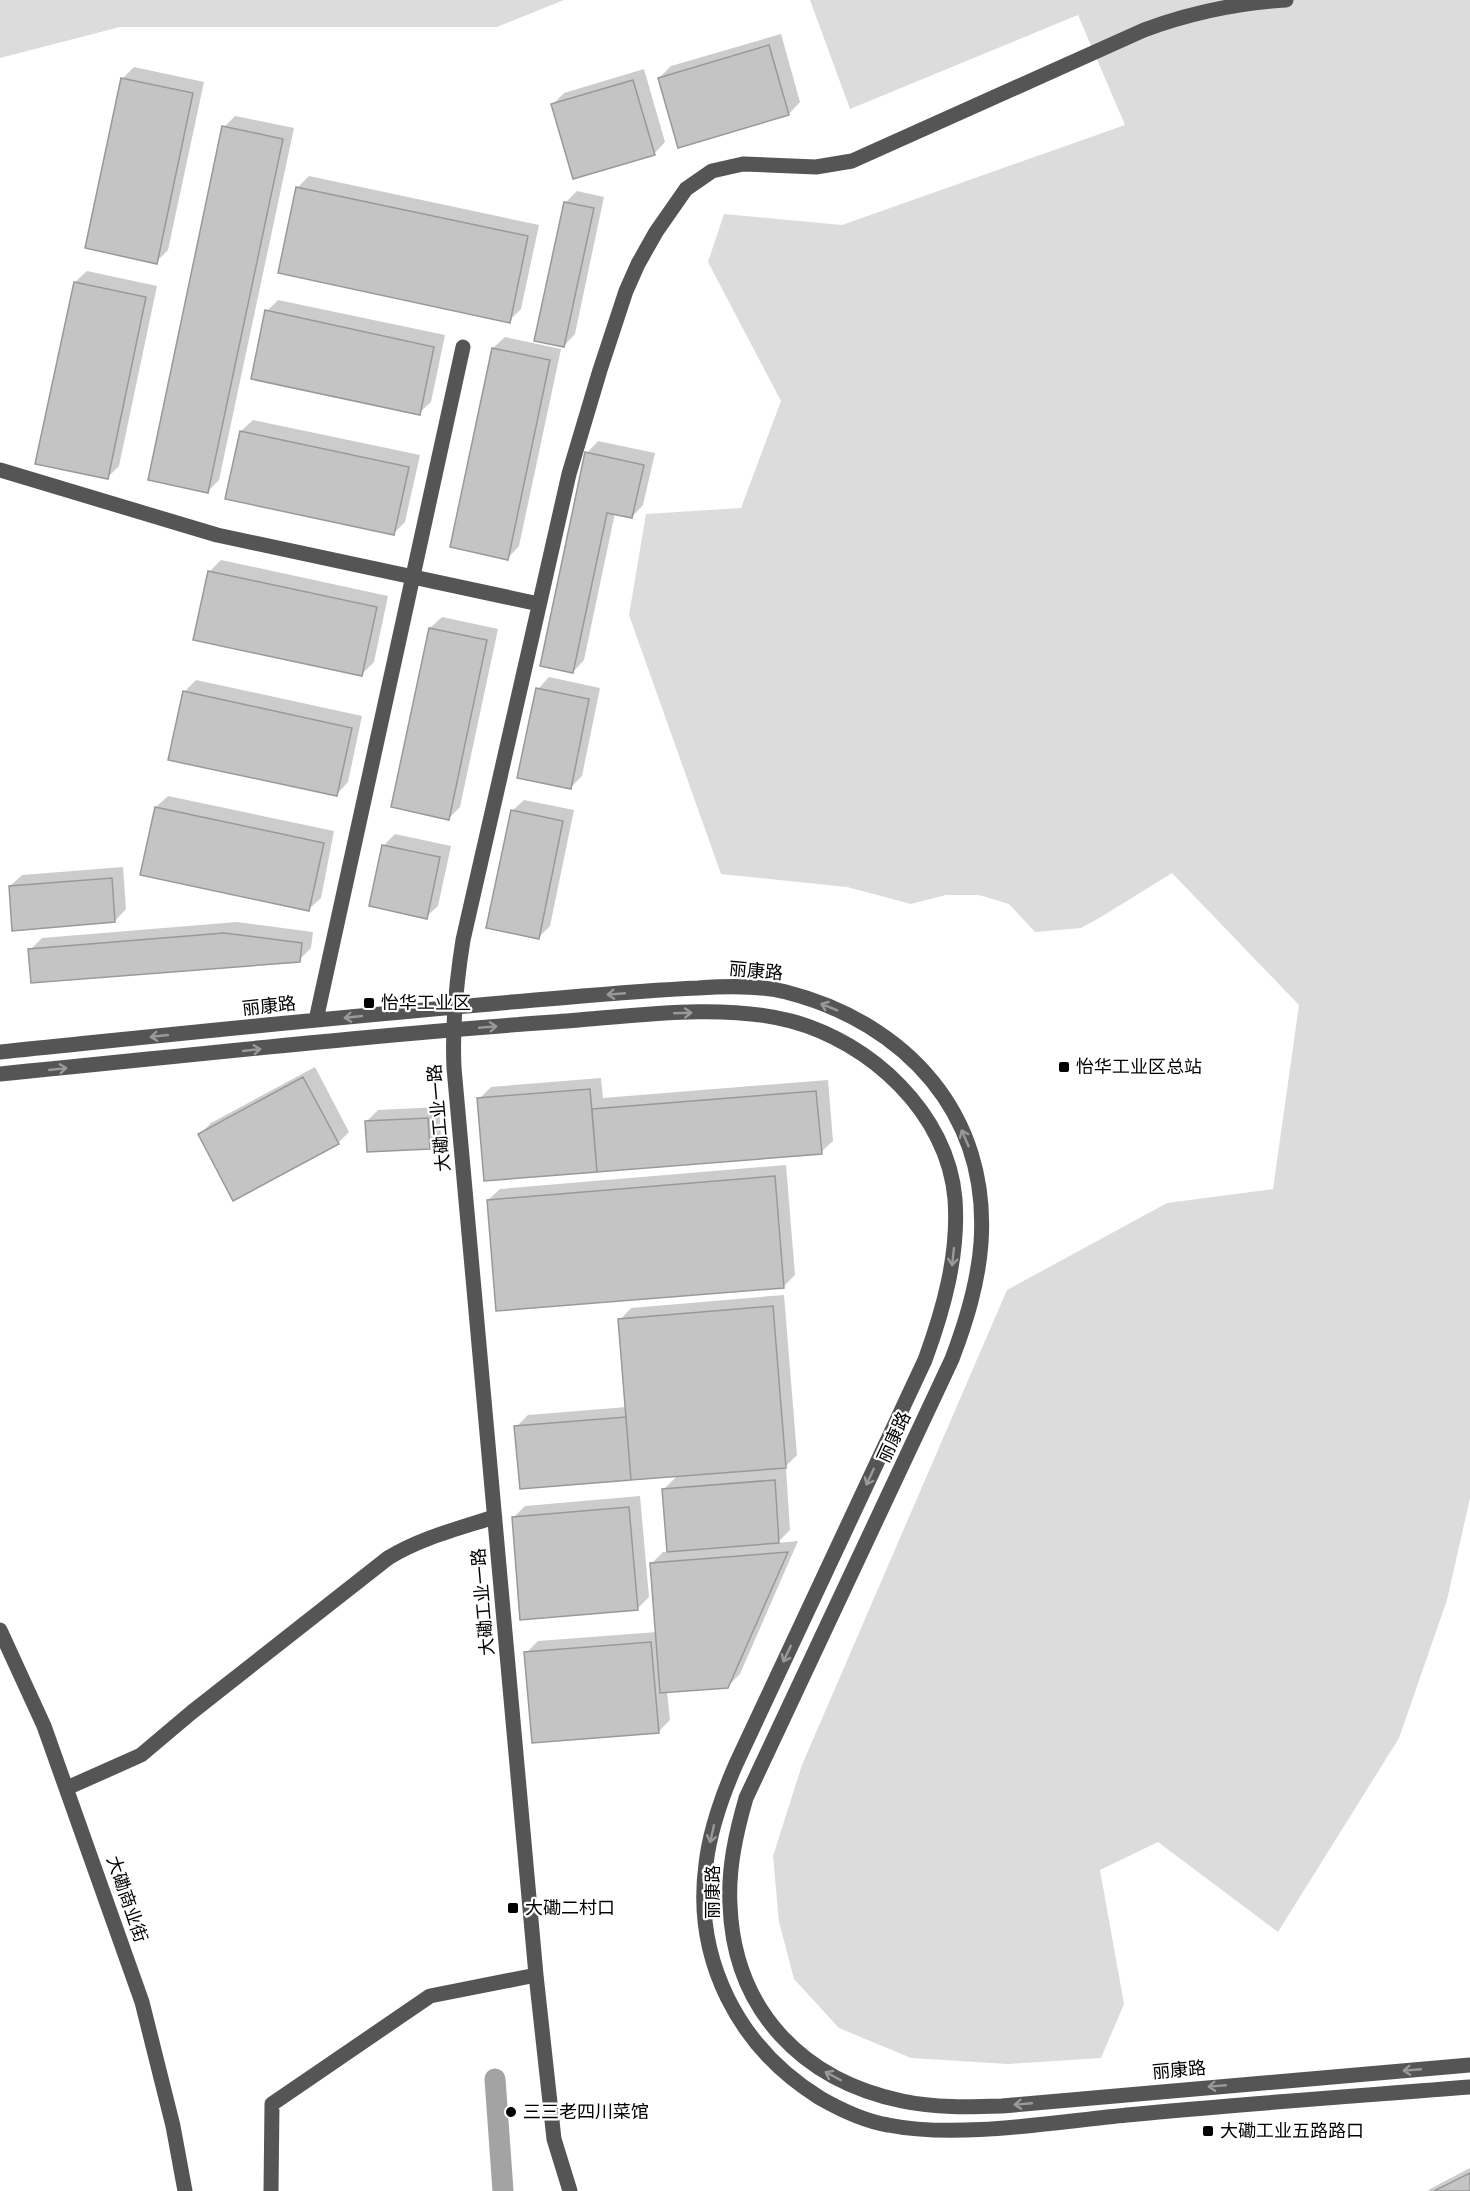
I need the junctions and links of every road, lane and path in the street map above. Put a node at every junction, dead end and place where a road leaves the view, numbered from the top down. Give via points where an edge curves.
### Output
1 (1286, 0) edge
2 (463, 347) dead end
3 (0, 470) edge
4 (413, 577) junction
5 (539, 604) junction
6 (453, 1007) junction
7 (316, 1020) junction
8 (452, 1030) junction
9 (0, 1052) edge
10 (0, 1074) edge
11 (495, 1517) junction
12 (0, 1630) edge
13 (67, 1788) junction
14 (536, 1974) junction
15 (1470, 2065) edge
16 (1470, 2087) edge
17 (185, 2191) edge
18 (271, 2191) edge
19 (570, 2191) edge

1 - 5 street, 大磡工业一路 via 1220,7 1144,30 852,161 816,167 743,164 698,179 686,189 656,231 626,291 569,474
2 - 4 street
3 - 4 street via 217,535
4 - 5 street
4 - 7 street
5 - 6 street, 大磡工业一路 via 463,940
6 -> 7 street, 丽康路
6 - 8 street, 大磡工业一路
15 -> 6 street, 丽康路 via 959,2107 904,2102 869,2092 817,2068 787,2043 756,2000 737,1953 730,1906 733,1852 756,1775 960,1339 973,1298 981,1242 979,1190 972,1156 953,1111 903,1050 863,1022 784,991 681,988
7 -> 9 street, 丽康路
10 -> 8 street, 丽康路
8 - 11 street, 大磡工业一路
8 -> 16 street, 丽康路 via 682,1013 735,1013 789,1021 839,1041 885,1071 921,1112 950,1173 955,1198 953,1254 947,1290 925,1360 736,1764 719,1805 710,1843 704,1892 714,1960 738,2019 769,2059 805,2088 849,2113 886,2125 929,2129 1000,2127
11 - 13 street via 410,1545 388,1558 141,1755
11 - 14 street, 大磡工业一路
12 - 13 street, 大磡商业街 via 44,1726
13 - 17 street, 大磡商业街 via 142,2002
14 - 18 street via 430,1996 272,2104
14 - 19 street, 大磡工业一路 via 554,2139

